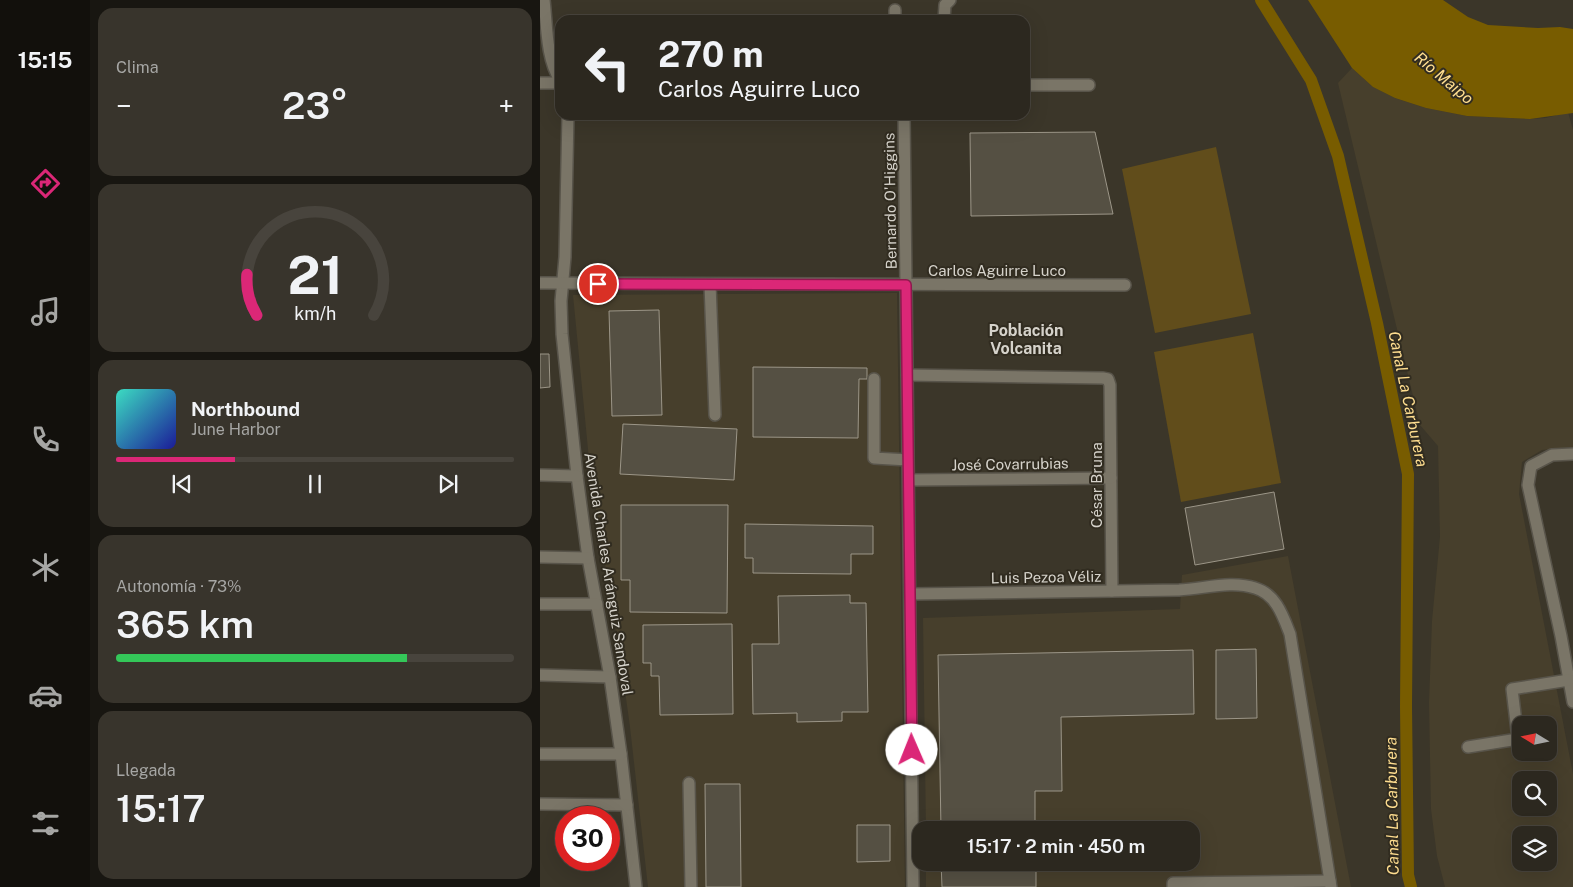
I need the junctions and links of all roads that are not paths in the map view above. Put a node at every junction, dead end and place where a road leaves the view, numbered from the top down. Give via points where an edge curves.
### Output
1 (544, 0) edge
2 (950, 0) edge
3 (944, 15) edge
4 (555, 70) edge
5 (555, 82) edge
6 (540, 83) edge
7 (1030, 85) edge
8 (1089, 86) dead end
9 (568, 120) edge
10 (904, 120) edge
11 (540, 284) edge
12 (562, 284) junction
13 (710, 284) junction
14 (906, 285) junction
15 (1125, 285) dead end
16 (907, 375) junction
17 (874, 380) dead end
18 (715, 414) dead end
19 (1573, 454) edge
20 (908, 460) junction
21 (540, 475) edge
22 (577, 476) junction
23 (1111, 478) junction
24 (909, 480) junction
25 (540, 557) edge
26 (588, 558) junction
27 (1112, 591) junction
28 (910, 594) junction
29 (540, 604) edge
30 (596, 604) junction
31 (540, 675) edge
32 (610, 676) junction
33 (1569, 680) junction
34 (1573, 702) edge
35 (1468, 747) dead end
36 (540, 754) edge
37 (622, 754) junction
38 (689, 783) dead end
39 (540, 804) edge
40 (627, 805) junction
41 (1331, 884) edge
42 (636, 887) edge
43 (691, 887) edge
44 (913, 887) edge
45 (1172, 887) edge

1 - 4 street
2 - 3 street via 945,5
5 - 6 street
7 - 8 street
9 - 12 street, Avenida Charles Aránguiz Sandoval
10 - 14 street, Bernardo O'Higgins
11 - 12 street, Carlos Aguirre Luco
12 - 13 street, Carlos Aguirre Luco
12 - 22 street, Avenida Charles Aránguiz Sandoval via 562,334
13 - 14 street, Carlos Aguirre Luco
13 - 18 street
14 - 15 street, Carlos Aguirre Luco
14 - 16 street, Bernardo O'Higgins
16 - 20 street, Bernardo O'Higgins
16 - 23 street, César Bruna via 1108,380
17 - 20 street via 874,458
19 - 33 street via 1552,455 1531,466 1528,485
20 - 24 street, Bernardo O'Higgins
21 - 22 street
22 - 26 street, Avenida Charles Aránguiz Sandoval
23 - 24 street, José Covarrubias
23 - 27 street, César Bruna
24 - 28 street, Bernardo O'Higgins
25 - 26 street
26 - 30 street, Avenida Charles Aránguiz Sandoval
27 - 28 street, Luis Pezoa Véliz
27 - 41 street, Luis Pezoa Véliz via 1239,585 1256,588 1279,607 1290,634
28 - 44 street, Bernardo O'Higgins
29 - 30 street
30 - 32 street, Avenida Charles Aránguiz Sandoval
31 - 32 street
32 - 37 street, Avenida Charles Aránguiz Sandoval
33 - 34 street
33 - 35 street via 1512,689 1518,739
36 - 37 street
37 - 40 street, Avenida Charles Aránguiz Sandoval
38 - 43 street
39 - 40 street
40 - 42 street, Avenida Charles Aránguiz Sandoval
41 - 45 street via 1173,883

